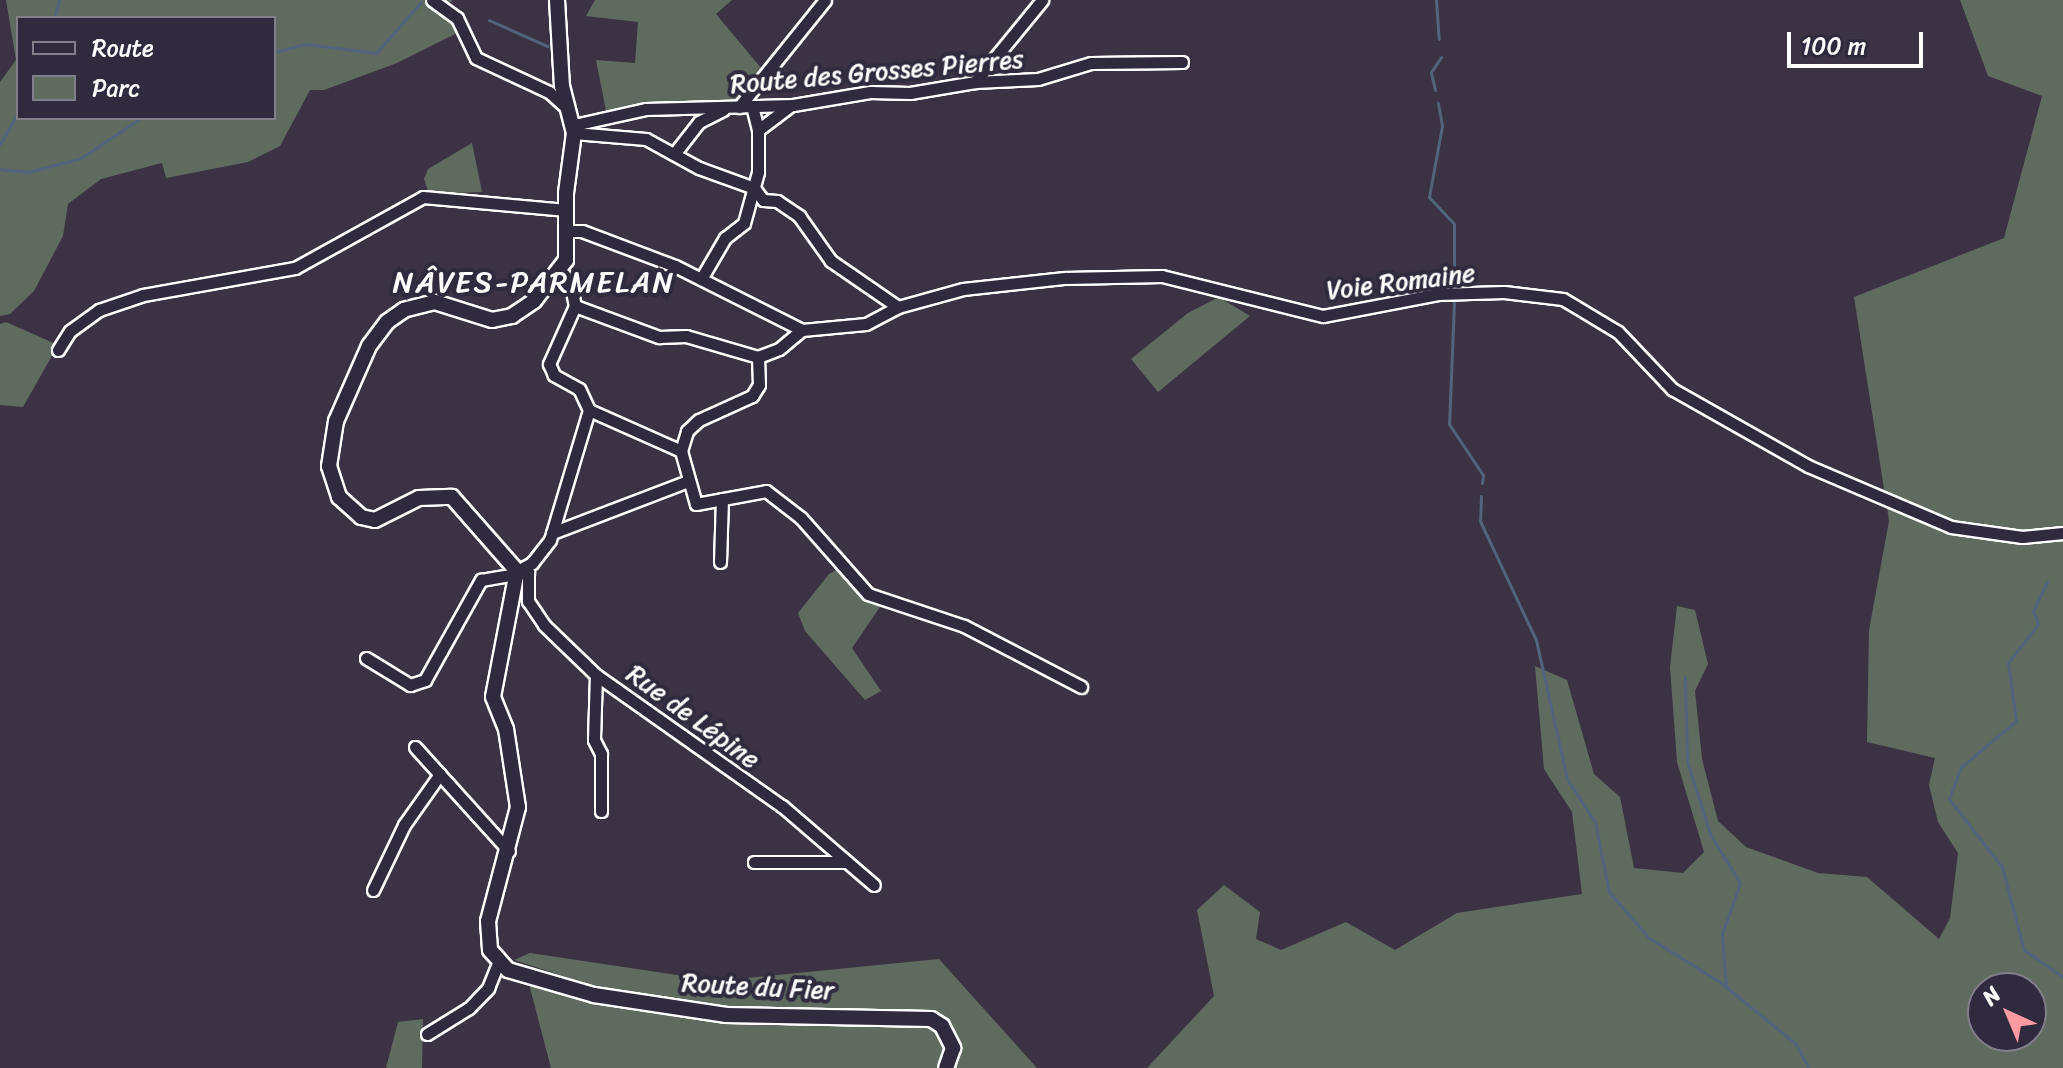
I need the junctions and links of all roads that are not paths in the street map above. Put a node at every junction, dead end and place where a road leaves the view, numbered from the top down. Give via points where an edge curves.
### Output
1 (432, 0) edge
2 (557, 0) edge
3 (825, 0) edge
4 (1042, 0) edge
5 (1182, 62) dead end
6 (975, 82) junction
7 (793, 105) junction
8 (740, 107) junction
9 (572, 123) junction
10 (758, 130) junction
11 (674, 154) junction
12 (754, 188) junction
13 (566, 210) junction
14 (568, 231) junction
15 (558, 269) junction
16 (701, 279) junction
17 (575, 306) junction
18 (898, 307) junction
19 (802, 330) junction
20 (58, 350) dead end
21 (758, 357) junction
22 (589, 410) junction
23 (681, 451) junction
24 (688, 481) junction
25 (722, 499) junction
26 (552, 533) junction
27 (2063, 533) edge
28 (720, 562) dead end
29 (517, 571) junction
30 (366, 658) dead end
31 (596, 675) junction
32 (1081, 687) dead end
33 (415, 747) dead end
34 (440, 774) junction
35 (601, 811) dead end
36 (510, 851) junction
37 (754, 862) dead end
38 (847, 862) junction
39 (874, 885) dead end
40 (373, 890) dead end
41 (498, 963) junction
42 (427, 1034) dead end
43 (946, 1068) edge

1 - 9 street via 457,18 476,58 549,92
2 - 9 main road via 562,86
3 - 8 street
4 - 6 street
5 - 6 street, Route des Grosses Pierres via 1091,63 1038,79
6 - 7 street, Route des Grosses Pierres
7 - 8 street, Route des Grosses Pierres
7 - 10 street
8 - 9 street, Route des Grosses Pierres via 646,109
8 - 10 street
8 - 11 street via 699,122
9 - 11 street via 646,139
9 - 13 main road
10 - 12 street
11 - 12 street
12 - 16 street via 744,223 725,238
12 - 18 street via 763,200 777,201 799,216 831,261
13 - 14 main road
13 - 20 street via 423,197 295,268 143,295 99,310 70,331
14 - 15 main road via 568,254
14 - 16 street via 582,231
15 - 17 street via 570,281
15 - 29 main road via 534,301 512,316 492,320 435,302 393,317 374,336 354,379 336,421 330,455 339,497 361,517 388,515 419,498 452,497
16 - 19 street
17 - 21 street via 659,337 686,336
17 - 22 street via 549,364 554,375 579,389
18 - 19 street, Voie Romaine via 866,324
18 - 27 street, Voie Romaine via 963,289 1065,278 1162,276 1323,316 1438,294 1504,292 1563,299 1618,332 1672,389 1808,466 1951,527 2022,537
19 - 21 street via 779,349
21 - 23 street via 759,385 752,396 699,420 687,431
22 - 23 street
22 - 26 street
23 - 24 street
24 - 25 street via 696,504
24 - 26 street
25 - 28 street
25 - 32 street via 766,491 801,518 868,594 964,626
26 - 29 street via 532,563
29 - 30 street via 491,575 473,590 425,680 410,685
29 - 31 street, Rue de Lépine via 530,575 528,601 544,625
29 - 36 main road via 493,697 506,729 518,807
31 - 35 street via 594,740 601,754
31 - 38 street, Rue de Lépine via 782,806
33 - 34 street
34 - 36 street
34 - 40 street via 404,825
36 - 41 main road via 488,921 490,950
37 - 38 street
38 - 39 street, Rue de Lépine
41 - 42 street via 488,988 469,1008
41 - 43 main road, Route du Fier via 594,995 726,1015 931,1019 942,1026 953,1048

